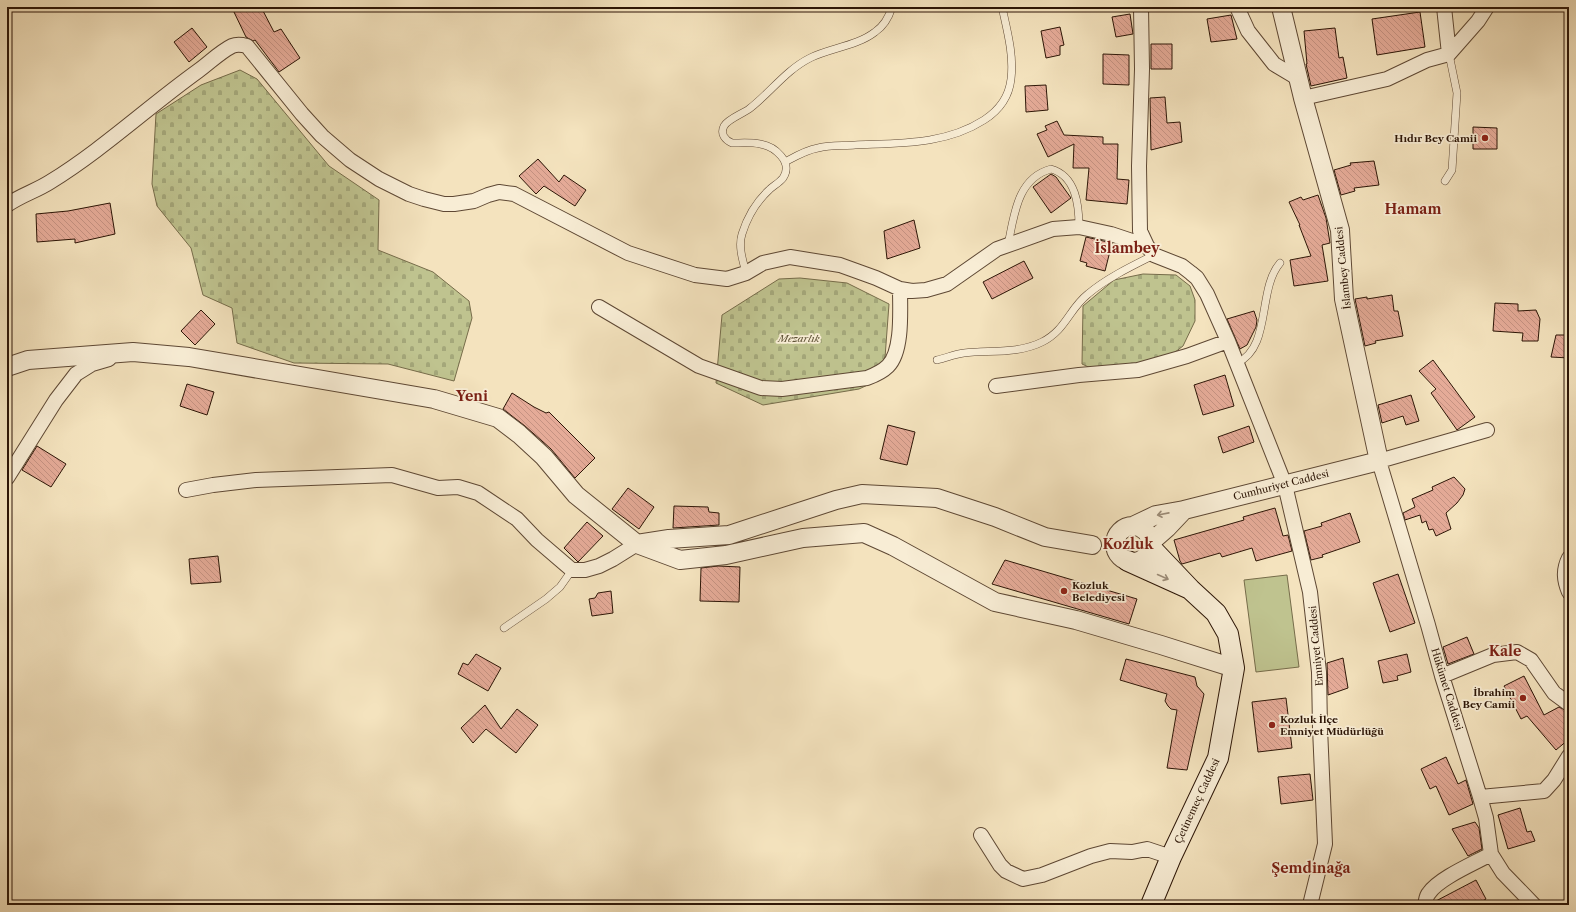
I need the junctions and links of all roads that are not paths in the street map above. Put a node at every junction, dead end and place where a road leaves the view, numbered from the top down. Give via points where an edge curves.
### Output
1 (892, 7) edge
2 (1002, 7) edge
3 (1141, 7) edge
4 (1237, 7) edge
5 (1281, 7) edge
6 (1444, 7) edge
7 (1487, 7) edge
8 (1449, 54) junction
9 (1299, 79) junction
10 (1303, 98) junction
11 (785, 162) junction
12 (1444, 181) dead end
13 (7, 205) edge
14 (1079, 227) junction
15 (1008, 245) junction
16 (1150, 251) junction
17 (1280, 263) dead end
18 (746, 273) junction
19 (900, 290) junction
20 (599, 307) dead end
21 (1228, 342) junction
22 (132, 352) junction
23 (937, 360) dead end
24 (1237, 363) junction
25 (7, 367) edge
26 (996, 386) dead end
27 (1487, 430) dead end
28 (1379, 461) junction
29 (7, 478) edge
30 (1285, 485) junction
31 (186, 490) dead end
32 (1184, 510) junction
33 (1135, 525) junction
34 (1118, 532) junction
35 (637, 544) junction
36 (1092, 545) junction
37 (1151, 545) junction
38 (1569, 558) edge
39 (1125, 560) junction
40 (572, 570) junction
41 (1190, 589) junction
42 (1569, 592) edge
43 (504, 628) dead end
44 (1234, 668) junction
45 (1442, 676) junction
46 (1569, 704) edge
47 (1569, 756) edge
48 (1480, 796) junction
49 (981, 835) dead end
50 (1491, 854) junction
51 (1171, 857) junction
52 (1151, 905) edge
53 (1310, 905) edge
54 (1425, 905) edge
55 (1534, 905) edge

1 - 11 lane via 877,31 801,64 754,106 725,124 722,132 728,142 760,144 774,150
2 - 11 lane via 1009,42 1011,79 1006,97 990,116 965,130 943,138 828,146 806,151
3 - 16 street via 1140,231
4 - 9 street via 1248,31 1274,64
5 - 9 street, İslambey Caddesi
6 - 8 street
7 - 8 street
8 - 10 street via 1428,60 1387,79
8 - 12 lane via 1457,93 1452,170
9 - 10 street, İslambey Caddesi
10 - 28 street, İslambey Caddesi via 1340,230 1344,299
11 - 18 lane via 783,178 754,208 742,235 740,250
13 - 18 street via 19,196 49,183 233,46 247,46 322,136 350,160 399,189 444,204 474,201 499,192 514,194 628,253 695,276 726,280
14 - 15 street, Emniyet Caddesi via 1053,230
14 - 15 lane via 1075,193 1063,175 1050,169 1038,174 1025,187 1015,209
14 - 16 street, Emniyet Caddesi via 1111,234
15 - 19 street, Emniyet Caddesi via 997,249 947,284 926,290
16 - 21 street, Emniyet Caddesi via 1182,266 1197,278 1207,294
16 - 23 lane via 1088,294 1062,327 1044,341 1002,352 963,353
17 - 24 lane via 1270,279 1261,327 1253,351
18 - 19 street via 763,263 790,257 840,265
19 - 20 street via 898,340 893,359 880,373 867,378 782,389 761,388 699,366
21 - 24 street, Emniyet Caddesi
21 - 26 street via 1138,370
22 - 25 street via 28,360
22 - 29 street via 92,364 76,374 56,400
22 - 35 street via 190,357 434,399 498,418 544,457 576,495
24 - 30 street, Emniyet Caddesi
27 - 28 street
28 - 30 street, Cumhuriyet Caddesi
28 - 45 street, Hükümet Caddesi
30 - 32 street, Cumhuriyet Caddesi
30 - 53 street, Emniyet Caddesi via 1310,592 1320,672 1325,844
31 - 40 street via 256,480 392,475 438,488 458,488 478,493 518,519 537,540
32 -> 33 street, Cumhuriyet Caddesi via 1156,515
32 - 37 street
33 - 34 street
33 - 37 street via 1150,536
34 - 36 street
34 - 39 street via 1114,543 1118,554
35 - 36 street via 729,535 862,494 937,498 1045,537
35 - 40 street via 599,566
35 - 44 street via 680,560 726,555 803,538 864,533 894,546 995,602 1076,620
36 - 39 street
37 - 39 street via 1145,558 1139,561
37 - 41 main road, Çetinemeç Caddesi
38 - 42 street via 1564,577
39 -> 41 main road, Çetinemeç Caddesi
40 - 43 lane via 560,587 546,599
41 - 44 main road, Çetinemeç Caddesi via 1216,613 1228,634
44 - 51 main road, Çetinemeç Caddesi via 1218,758
45 - 46 street via 1493,655 1517,652 1531,660 1554,693
45 - 48 street, Hükümet Caddesi
47 - 48 street via 1544,791
48 - 50 street, Hükümet Caddesi
49 - 51 street via 1000,865 1006,871 1023,879 1042,875 1110,850 1132,852 1147,849
50 - 54 street via 1433,888
50 - 55 street, Hükümet Caddesi via 1503,872
51 - 52 main road, Çetinemeç Caddesi

